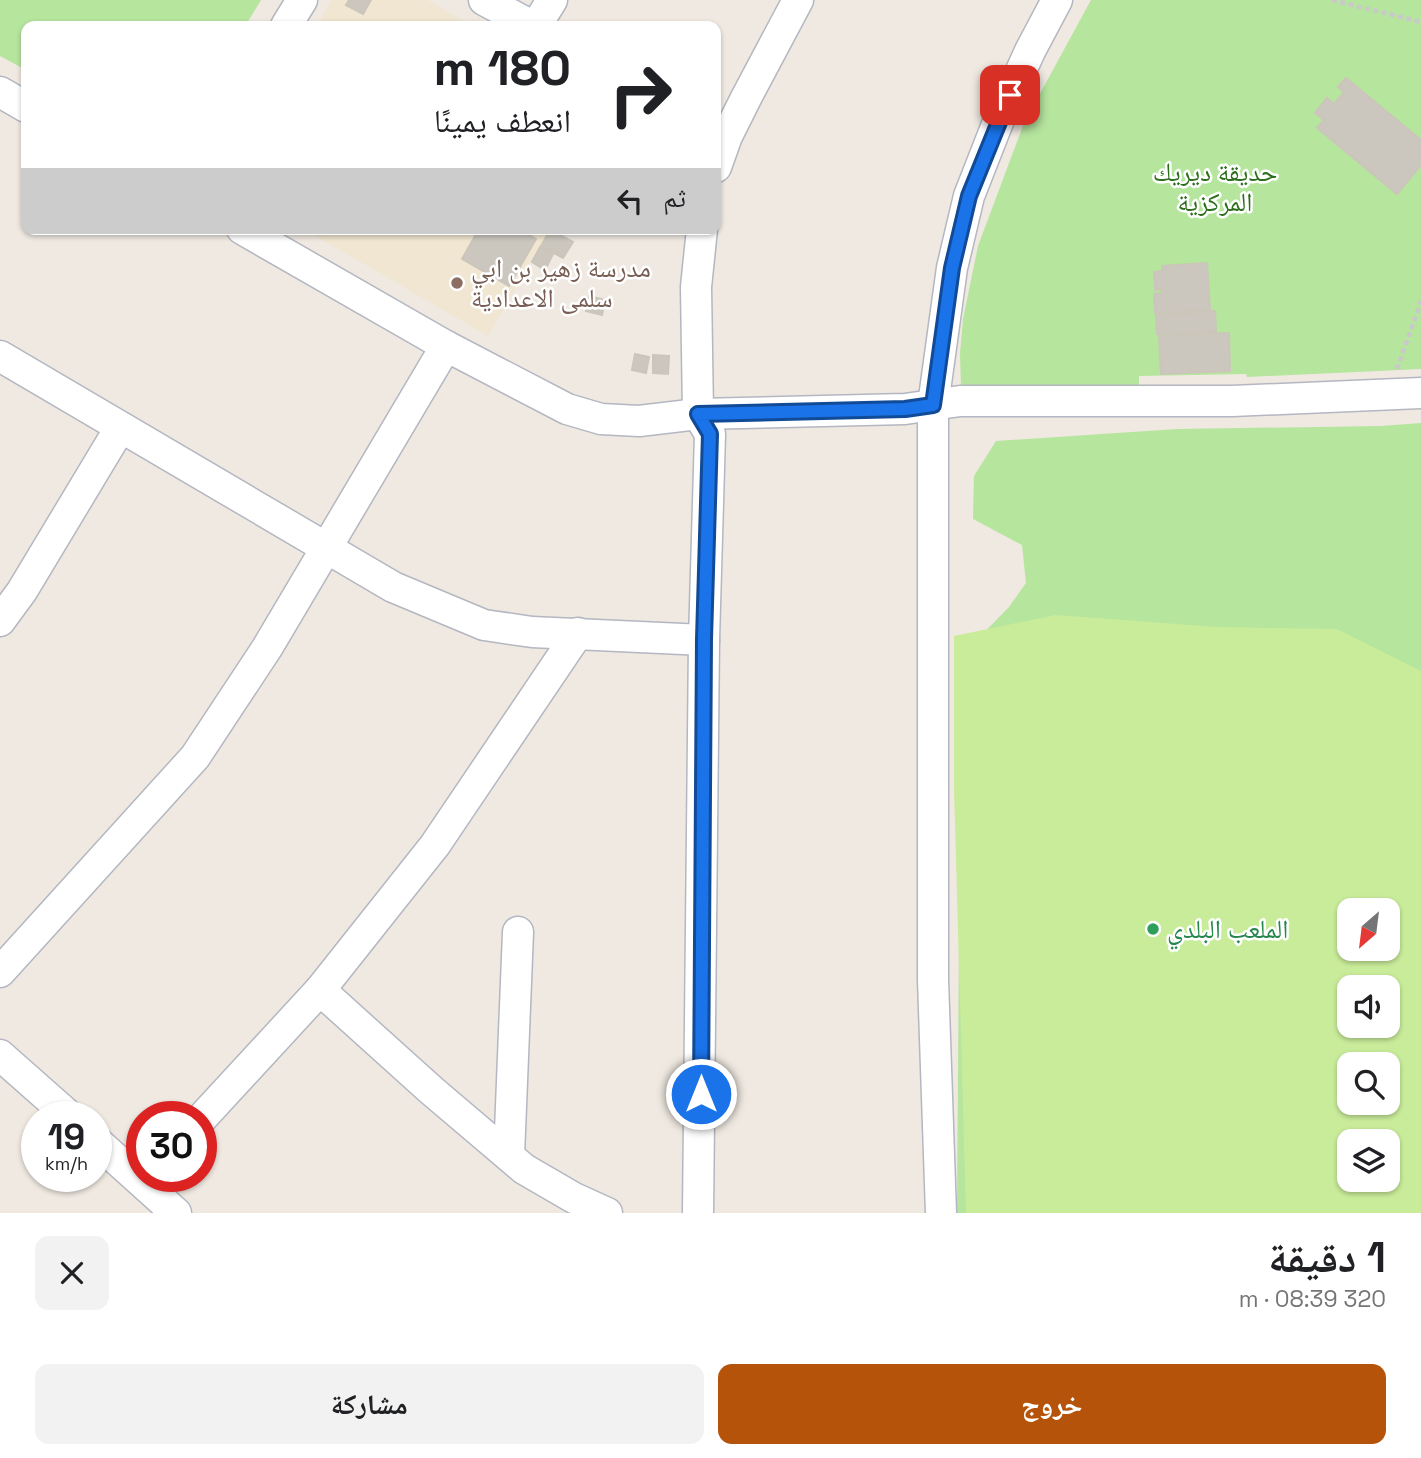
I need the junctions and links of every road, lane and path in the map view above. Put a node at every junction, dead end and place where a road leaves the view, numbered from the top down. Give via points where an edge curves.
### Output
1 (302, 0) edge
2 (484, 0) edge
3 (552, 0) edge
4 (799, 0) edge
5 (1058, 0) edge
6 (1332, 0) edge
7 (289, 21) edge
8 (524, 21) edge
9 (537, 21) edge
10 (1421, 22) edge
11 (0, 92) edge
12 (21, 104) edge
13 (721, 133) edge
14 (252, 235) edge
15 (701, 235) edge
16 (1421, 301) edge
17 (446, 346) junction
18 (0, 356) edge
19 (1397, 370) dead end
20 (1421, 393) edge
21 (933, 405) junction
22 (698, 414) junction
23 (120, 428) junction
24 (327, 549) junction
25 (0, 621) edge
26 (578, 633) junction
27 (704, 639) junction
28 (518, 932) dead end
29 (0, 972) edge
30 (320, 990) junction
31 (0, 1055) edge
32 (52, 1101) edge
33 (217, 1102) edge
34 (112, 1153) edge
35 (509, 1156) junction
36 (126, 1164) edge
37 (157, 1192) edge
38 (176, 1213) edge
39 (607, 1213) edge
40 (698, 1213) edge
41 (941, 1213) edge

1 - 7 street
2 - 8 street
3 - 9 street
4 - 13 street
5 - 21 street via 1000,117 969,196 952,268
6 - 10 path
11 - 12 street
14 - 17 street
15 - 22 street via 696,286
16 - 19 path
17 - 22 street via 567,409 601,419 639,421
17 - 24 street
18 - 23 street
20 - 21 street
21 - 22 street
21 - 41 street via 933,980
22 - 27 street via 710,434
23 - 24 street
23 - 25 street
24 - 26 street via 393,587 484,625
24 - 29 street via 195,757
26 - 27 street
26 - 30 street via 435,845
27 - 40 street
28 - 35 street
30 - 33 street
30 - 35 street
31 - 32 street
34 - 36 street
35 - 39 street via 524,1169
37 - 38 street

